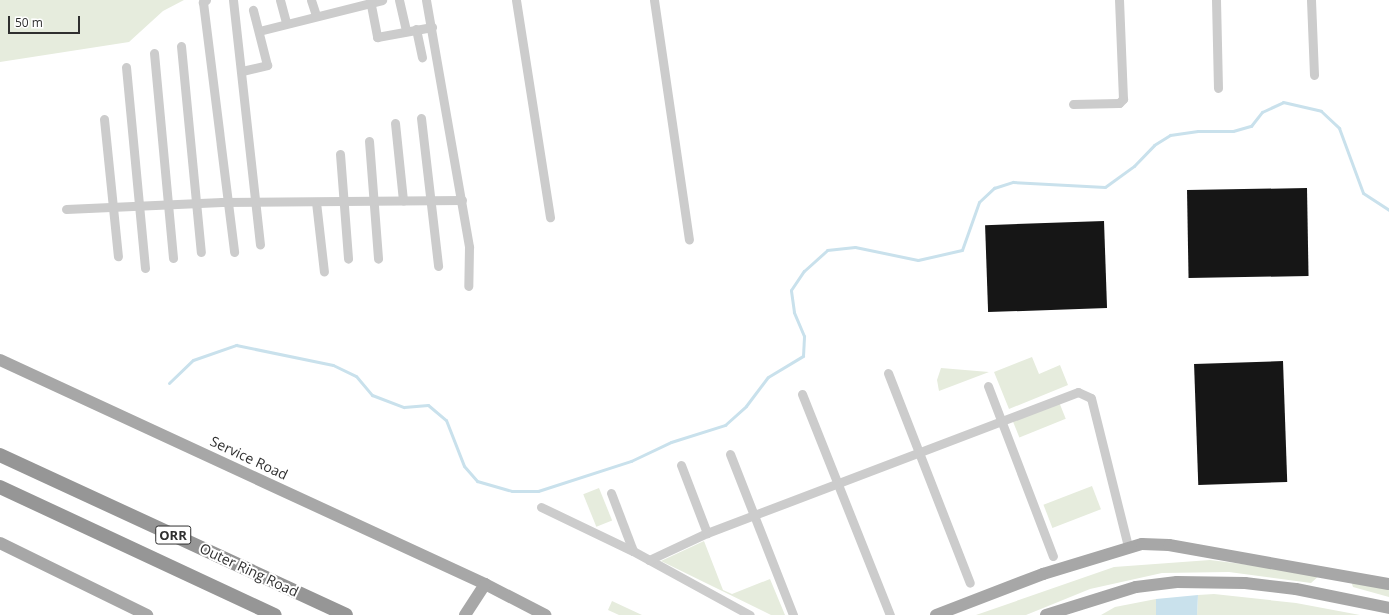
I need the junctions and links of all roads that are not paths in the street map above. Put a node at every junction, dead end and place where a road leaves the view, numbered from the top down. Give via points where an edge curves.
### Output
1 (206, 0) edge
2 (233, 0) edge
3 (280, 0) edge
4 (311, 0) edge
5 (382, 0) edge
6 (399, 0) edge
7 (426, 0) edge
8 (516, 0) edge
9 (654, 0) edge
10 (1119, 0) edge
11 (1216, 0) edge
12 (1311, 0) edge
13 (370, 1) edge
14 (341, 4) edge
15 (253, 10) dead end
16 (316, 15) junction
17 (286, 23) junction
18 (432, 26) junction
19 (416, 30) junction
20 (406, 31) junction
21 (258, 32) junction
22 (181, 46) dead end
23 (154, 53) dead end
24 (422, 57) dead end
25 (126, 66) dead end
26 (242, 71) junction
27 (1314, 75) dead end
28 (1218, 88) dead end
29 (1073, 104) dead end
30 (421, 118) dead end
31 (104, 119) dead end
32 (395, 123) dead end
33 (369, 141) dead end
34 (340, 154) dead end
35 (432, 200) junction
36 (462, 200) junction
37 (344, 201) junction
38 (374, 201) junction
39 (403, 201) junction
40 (230, 202) junction
41 (256, 202) junction
42 (316, 202) junction
43 (198, 203) junction
44 (170, 204) junction
45 (114, 206) junction
46 (138, 206) junction
47 (66, 209) dead end
48 (550, 217) dead end
49 (689, 239) dead end
50 (260, 245) dead end
51 (201, 252) dead end
52 (234, 252) dead end
53 (118, 256) dead end
54 (173, 258) dead end
55 (348, 259) dead end
56 (378, 259) dead end
57 (438, 266) dead end
58 (145, 268) dead end
59 (324, 272) dead end
60 (468, 286) dead end
61 (0, 360) edge
62 (888, 373) dead end
63 (988, 386) dead end
64 (802, 394) dead end
65 (1002, 421) junction
66 (921, 452) junction
67 (730, 454) dead end
68 (0, 455) edge
69 (681, 465) dead end
70 (836, 483) junction
71 (0, 487) edge
72 (611, 493) dead end
73 (541, 506) dead end
74 (755, 514) junction
75 (707, 533) junction
76 (0, 543) edge
77 (1128, 546) junction
78 (633, 551) junction
79 (1053, 556) dead end
80 (649, 560) junction
81 (1337, 574) junction
82 (970, 582) dead end
83 (484, 584) junction
84 (1389, 584) edge
85 (1332, 596) junction
86 (1389, 608) edge
87 (147, 615) edge
88 (275, 615) edge
89 (346, 615) edge
90 (465, 615) edge
91 (545, 615) edge
92 (750, 615) edge
93 (793, 615) edge
94 (890, 615) edge
95 (936, 615) edge
96 (1046, 615) edge

1 - 40 street via 203,2
2 - 26 street
3 - 17 street
4 - 16 street
5 - 13 street
6 - 20 street
7 - 18 street
8 - 48 street
9 - 49 street
10 - 29 street via 1123,99 1119,103
11 - 28 street
12 - 27 street
13 - 14 street
13 - 20 street via 377,37
14 - 16 street
15 - 21 street
16 - 17 street
17 - 21 street
18 - 19 street
18 - 36 street
19 - 20 street
19 - 24 street
21 - 26 street via 267,65
22 - 43 street
23 - 44 street
25 - 46 street
26 - 41 street
30 - 35 street
31 - 45 street
32 - 39 street
33 - 38 street
34 - 37 street
35 - 36 street
35 - 39 street
35 - 57 street
36 - 60 street via 469,247
37 - 38 street
37 - 42 street
37 - 55 street
38 - 39 street
38 - 56 street
40 - 41 street
40 - 43 street
40 - 52 street
41 - 42 street
41 - 50 street
42 - 59 street
43 - 44 street
43 - 51 street
44 - 46 street
44 - 54 street
45 - 46 street
45 - 47 street
45 - 53 street
46 - 58 street
61 - 83 main road, Service Road
62 - 66 street
63 - 65 street
64 - 70 street
65 - 66 street
65 - 77 street via 1078,392 1091,398
65 - 79 street
66 - 70 street
66 - 82 street
67 - 74 street
68 - 89 highway, Outer Ring Road / ORR
69 - 75 street
70 - 74 street
70 - 94 street
71 - 88 highway, ORR
72 - 78 street
73 - 78 street
74 - 75 street
74 - 93 street
75 - 80 street
76 - 87 main road
77 - 81 main road via 1169,545
77 - 95 main road
78 - 80 street
80 - 92 street
81 - 84 main road
81 - 85 main road
83 - 90 main road
83 - 91 main road, Service Road
85 - 86 main road
85 - 96 main road via 1245,583 1177,582 1136,587

